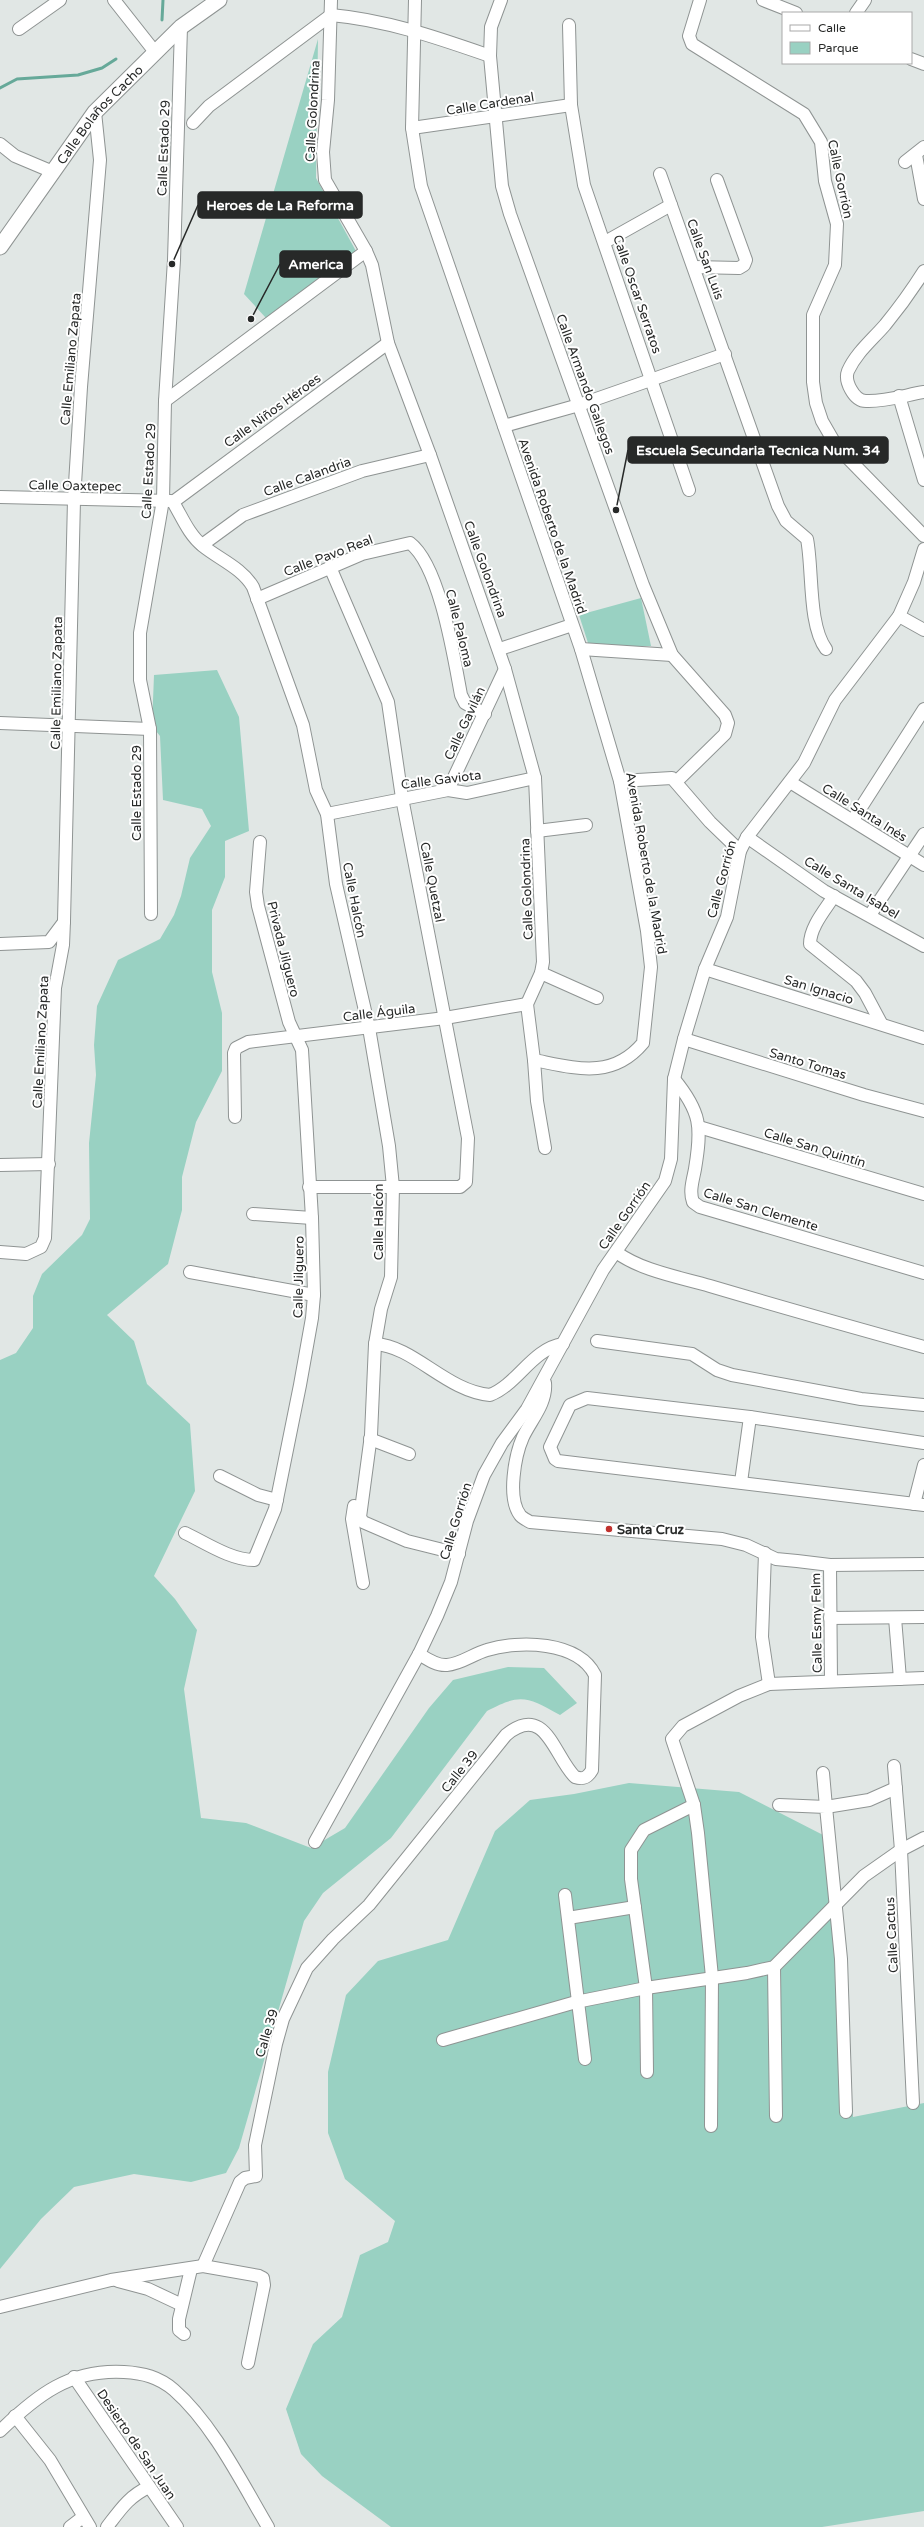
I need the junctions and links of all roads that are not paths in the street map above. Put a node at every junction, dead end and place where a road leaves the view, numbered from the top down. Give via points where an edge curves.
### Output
1 (60, 0) edge
2 (114, 0) edge
3 (219, 0) edge
4 (331, 0) edge
5 (415, 0) edge
6 (501, 0) edge
7 (700, 0) edge
8 (763, 0) edge
9 (865, 0) edge
10 (793, 12) edge
11 (857, 12) edge
12 (331, 15) junction
13 (569, 24) dead end
14 (181, 27) junction
15 (19, 29) dead end
16 (414, 30) junction
17 (155, 52) junction
18 (490, 56) junction
19 (912, 59) edge
20 (924, 64) edge
21 (571, 105) junction
22 (94, 112) junction
23 (496, 117) junction
24 (193, 123) dead end
25 (412, 128) junction
26 (0, 144) edge
27 (920, 151) edge
28 (905, 162) dead end
29 (52, 172) junction
30 (660, 174) dead end
31 (717, 180) dead end
32 (924, 198) edge
33 (671, 205) junction
34 (605, 242) junction
35 (0, 247) edge
36 (366, 251) junction
37 (694, 267) junction
38 (924, 271) edge
39 (388, 343) junction
40 (725, 354) junction
41 (652, 380) junction
42 (924, 392) edge
43 (899, 396) junction
44 (165, 401) junction
45 (579, 404) junction
46 (504, 426) junction
47 (430, 455) junction
48 (924, 480) edge
49 (689, 490) dead end
50 (0, 497) edge
51 (74, 500) junction
52 (168, 501) junction
53 (924, 536) edge
54 (410, 543) joint
55 (202, 545) junction
56 (924, 549) edge
57 (330, 567) junction
58 (257, 598) junction
59 (899, 616) junction
60 (572, 625) junction
61 (924, 630) edge
62 (500, 649) junction
63 (581, 649) junction
64 (826, 649) dead end
65 (672, 655) junction
66 (505, 669) junction
67 (924, 709) edge
68 (485, 714) junction
69 (0, 723) edge
70 (68, 725) junction
71 (150, 728) junction
72 (535, 778) junction
73 (620, 781) junction
74 (677, 781) junction
75 (790, 782) junction
76 (448, 790) junction
77 (402, 798) junction
78 (327, 814) junction
79 (853, 820) junction
80 (586, 825) dead end
81 (537, 831) junction
82 (924, 834) edge
83 (747, 837) junction
84 (260, 842) dead end
85 (740, 851) junction
86 (910, 858) junction
87 (924, 865) edge
88 (834, 896) junction
89 (151, 914) dead end
90 (870, 915) junction
91 (64, 921) junction
92 (0, 944) edge
93 (924, 946) edge
94 (705, 969) junction
95 (541, 973) junction
96 (598, 998) dead end
97 (527, 1004) junction
98 (445, 1018) junction
99 (881, 1023) junction
100 (369, 1028) junction
101 (296, 1036) junction
102 (924, 1038) edge
103 (684, 1039) junction
104 (534, 1060) junction
105 (674, 1079) junction
106 (924, 1111) edge
107 (235, 1117) dead end
108 (699, 1127) junction
109 (545, 1148) dead end
110 (49, 1164) junction
111 (0, 1165) edge
112 (309, 1187) junction
113 (393, 1187) junction
114 (924, 1194) edge
115 (253, 1214) dead end
116 (312, 1218) junction
117 (0, 1252) edge
118 (616, 1252) junction
119 (190, 1272) dead end
120 (924, 1273) edge
121 (314, 1295) junction
122 (597, 1341) dead end
123 (376, 1344) junction
124 (563, 1344) junction
125 (924, 1347) edge
126 (545, 1378) junction
127 (924, 1405) edge
128 (750, 1417) junction
129 (370, 1439) junction
130 (924, 1443) edge
131 (409, 1454) dead end
132 (924, 1465) edge
133 (220, 1476) dead end
134 (742, 1482) junction
135 (362, 1489) junction
136 (277, 1500) junction
137 (919, 1504) edge
138 (185, 1533) dead end
139 (765, 1553) junction
140 (459, 1554) junction
141 (924, 1564) edge
142 (830, 1565) junction
143 (363, 1583) dead end
144 (924, 1617) edge
145 (830, 1618) junction
146 (895, 1618) junction
147 (419, 1654) junction
148 (924, 1678) edge
149 (900, 1679) junction
150 (831, 1680) junction
151 (769, 1684) junction
152 (894, 1766) dead end
153 (823, 1774) dead end
154 (896, 1788) junction
155 (694, 1805) junction
156 (779, 1805) dead end
157 (826, 1807) junction
158 (924, 1838) edge
159 (315, 1842) dead end
160 (901, 1850) junction
161 (565, 1895) dead end
162 (835, 1906) junction
163 (635, 1907) junction
164 (568, 1918) junction
165 (774, 1967) junction
166 (712, 1977) junction
167 (646, 1988) junction
168 (576, 2002) junction
169 (443, 2040) dead end
170 (585, 2059) dead end
171 (647, 2072) dead end
172 (913, 2103) dead end
173 (846, 2112) dead end
174 (776, 2116) dead end
175 (711, 2126) dead end
176 (203, 2266) junction
177 (190, 2269) junction
178 (111, 2280) junction
179 (182, 2305) junction
180 (0, 2307) edge
181 (184, 2334) dead end
182 (248, 2363) dead end
183 (74, 2377) junction
184 (15, 2416) junction
185 (0, 2431) edge
186 (149, 2487) junction
187 (86, 2522) edge
188 (70, 2527) edge
189 (107, 2527) edge
190 (177, 2527) edge
191 (268, 2527) edge

1 - 15 street
2 - 17 street
3 - 14 main road, Calle Bolaños Cacho
4 - 12 street
5 - 16 street, Avenida Roberto de la Madrid
6 - 18 street, Calle Armando Gallegos via 491,27
7 - 53 street, Calle Gorrión via 690,40 692,44 804,114 821,142 825,181 837,224 835,265 813,315 813,382 816,403 822,421 837,447
8 - 10 street
9 - 11 street
12 - 16 street via 364,18
12 - 24 street via 209,106
12 - 36 street, Calle Golondrina via 322,167 325,180
13 - 21 street, Calle Oscar Serratos
14 - 17 main road, Calle Bolaños Cacho
14 - 44 street, Calle Estado 29 via 174,260
16 - 18 street
16 - 25 street, Avenida Roberto de la Madrid
17 - 22 main road, Calle Bolaños Cacho
18 - 23 street, Calle Armando Gallegos
19 - 20 street
21 - 23 street, Calle Cardenal
21 - 34 street, Calle Oscar Serratos via 584,185
22 - 29 main road, Calle Bolaños Cacho
22 - 51 street, Calle Emiliano Zapata via 100,160 80,387
23 - 25 street, Calle Cardenal
23 - 45 street, Calle Armando Gallegos via 505,198
25 - 46 street, Avenida Roberto de la Madrid via 421,186
26 - 29 street via 15,156
27 - 28 street
27 - 32 street
29 - 35 main road, Calle Bolaños Cacho
30 - 33 street, Calle San Luis
31 - 37 street via 746,260 739,268
33 - 34 street
33 - 37 street, Calle San Luis
34 - 41 street, Calle Oscar Serratos
36 - 39 street, Calle Golondrina via 378,288
36 - 44 street
37 - 40 street, Calle San Luis
38 - 43 street via 905,300 856,357 847,372 850,387 863,401
39 - 47 street, Calle Golondrina
39 - 52 street, Calle Niños Héroes
40 - 41 street
40 - 64 street, Calle San Luis via 780,511 786,521 807,539 817,630 819,640
41 - 45 street
41 - 49 street, Calle Oscar Serratos
42 - 43 street
43 - 48 street
44 - 52 street, Calle Estado 29
45 - 46 street
45 - 65 street, Calle Armando Gallegos via 643,585
46 - 60 street, Avenida Roberto de la Madrid
47 - 55 street, Calle Calandria via 362,471 243,515
47 - 62 street, Calle Golondrina
50 - 51 street, Calle Oaxtepec
51 - 52 street, Calle Oaxtepec
51 - 70 street, Calle Emiliano Zapata
52 - 55 street, Calle Halcón
52 - 71 street, Calle Estado 29 via 140,633 140,680
54 - 57 street, Calle Pavo Real via 362,554
54 - 68 street, Calle Paloma via 421,553 445,617 461,695 465,703
55 - 58 street, Calle Halcón via 244,577 253,587
56 - 59 street, Calle Gorrión via 914,582
57 - 58 street, Calle Pavo Real
57 - 77 street, Calle Quetzal via 388,702
58 - 78 street, Calle Halcón via 303,725 316,790
59 - 61 street
59 - 75 street, Calle Gorrión via 835,700 814,747
60 - 62 street
60 - 63 street, Avenida Roberto de la Madrid
62 - 66 street, Calle Golondrina
63 - 65 street
63 - 73 street, Avenida Roberto de la Madrid
65 - 74 street, Calle Armando Gallegos via 699,683 725,715 728,723 725,734
66 - 68 street, Calle Gavilán
66 - 72 street, Calle Golondrina
67 - 79 street
68 - 76 street, Calle Gavilán
69 - 70 street
70 - 71 street
70 - 91 street, Calle Emiliano Zapata
71 - 89 street, Calle Estado 29
72 - 76 street, Calle Gaviota via 466,793
72 - 81 street, Calle Golondrina
73 - 74 street via 667,777
73 - 104 street, Avenida Roberto de la Madrid via 646,923 651,967 643,1042 625,1058 595,1070 581,1070
74 - 85 street via 710,822
75 - 79 street, Calle Santa Inés
75 - 83 street, Calle Gorrión
76 - 77 street, Calle Gaviota
77 - 78 street, Calle Gaviota
77 - 98 street, Calle Quetzal
78 - 100 street, Calle Halcón via 336,884
79 - 86 street, Calle Santa Inés
80 - 81 street
81 - 95 street, Calle Golondrina
82 - 86 street
83 - 85 street, Calle Gorrión
83 - 88 street, Calle Santa Isabel
84 - 101 street, Privada Jilguero via 256,892 258,906 289,1022
85 - 94 street, Calle Gorrión via 727,917
86 - 87 street, Calle Santa Inés
86 - 90 street
88 - 90 street, Calle Santa Isabel
88 - 99 street via 817,922 810,944 856,981
90 - 93 street, Calle Santa Isabel
91 - 92 street via 49,942
91 - 110 street, Calle Emiliano Zapata via 63,945 54,996
94 - 99 street, San Ignacio
94 - 103 street, Calle Gorrión
95 - 96 street
95 - 97 street, Calle Golondrina
97 - 98 street, Calle Águila
97 - 104 street
98 - 100 street, Calle Águila
98 - 113 street, Calle Quetzal via 468,1138 466,1182 464,1186
99 - 102 street, San Ignacio
100 - 101 street, Calle Águila
100 - 113 street, Calle Halcón via 387,1131
101 - 107 street, Calle Águila via 248,1042 236,1048
101 - 112 street, Calle Jilguero via 302,1050
103 - 105 street, Calle Gorrión
103 - 106 street, Santo Tomas
104 - 109 street via 537,1101
105 - 108 street, Calle San Clemente via 691,1100
105 - 118 street, Calle Gorrión via 671,1159 665,1180
108 - 114 street, Calle San Quintín
108 - 120 street, Calle San Clemente via 691,1189 694,1202 700,1207
110 - 111 street
110 - 117 street, Calle Emiliano Zapata via 44,1238 41,1247 26,1254
112 - 113 street
112 - 116 street, Calle Jilguero
113 - 123 street, Calle Halcón via 391,1277 381,1310
115 - 116 street
116 - 121 street, Calle Jilguero
118 - 124 street, Calle Gorrión
118 - 125 street via 628,1261 682,1278
119 - 121 street
121 - 136 street, Calle Jilguero via 300,1385
122 - 127 street via 692,1354 732,1376 861,1399
123 - 124 street via 395,1348 463,1389 490,1395 510,1384 537,1357 550,1348
123 - 129 street, Calle Halcón
124 - 126 street, Calle Gorrión
126 - 139 street via 546,1389 542,1400 517,1455 514,1495 520,1516 530,1522 722,1539
126 - 140 street, Calle Gorrión via 484,1475 475,1495
128 - 130 street
128 - 134 street
128 - 134 street via 587,1398 570,1405 550,1447 558,1461
129 - 131 street
129 - 135 street, Calle Halcón
132 - 137 street
133 - 136 street via 258,1495
134 - 137 street
135 - 140 street, Calle Halcón via 360,1517 363,1522 407,1541
135 - 143 street via 355,1500 352,1519
136 - 138 street, Calle Jilguero via 254,1560 245,1560
139 - 142 street via 776,1559
139 - 151 street via 762,1638
140 - 147 street, Calle Gorrión via 452,1582
141 - 142 street
142 - 145 street, Calle Esmy Felm
144 - 146 street
145 - 146 street
145 - 150 street, Calle Esmy Felm
146 - 149 street
147 - 159 street, Calle Gorrión
147 - 176 street, Calle 39 via 446,1666 486,1650 507,1645 530,1644 552,1647 582,1658 591,1666 595,1675 592,1770 589,1776 575,1777 549,1737 540,1729 526,1724 517,1726 506,1735 369,1905 333,1938 307,1968 283,2019 276,2044 255,2144 256,2176 240,2182
148 - 149 street
149 - 150 street
150 - 151 street
151 - 155 street via 739,1696 683,1726 672,1739
152 - 154 street, Calle Cactus
153 - 157 street
154 - 157 street via 869,1800
154 - 160 street, Calle Cactus
155 - 163 street via 644,1830 632,1850 631,1879
155 - 166 street
156 - 157 street
157 - 162 street
158 - 160 street
160 - 162 street via 864,1876
160 - 172 street, Calle Cactus
161 - 164 street
162 - 165 street
162 - 173 street via 841,1959
163 - 164 street
163 - 167 street
164 - 168 street
165 - 166 street
165 - 174 street
166 - 167 street
166 - 175 street
167 - 168 street
167 - 171 street
168 - 169 street
168 - 170 street
176 - 177 street
176 - 182 street via 263,2278 264,2285
177 - 178 street
177 - 179 street
178 - 179 street via 148,2289
178 - 180 street
179 - 181 street via 178,2325
183 - 184 street via 45,2393
183 - 186 street, Desierto de San Juan
183 - 191 street via 92,2373 144,2373 174,2389 214,2438
184 - 185 street
184 - 187 street via 50,2460
186 - 189 street via 127,2500
186 - 190 street, Desierto de San Juan
187 - 188 street

